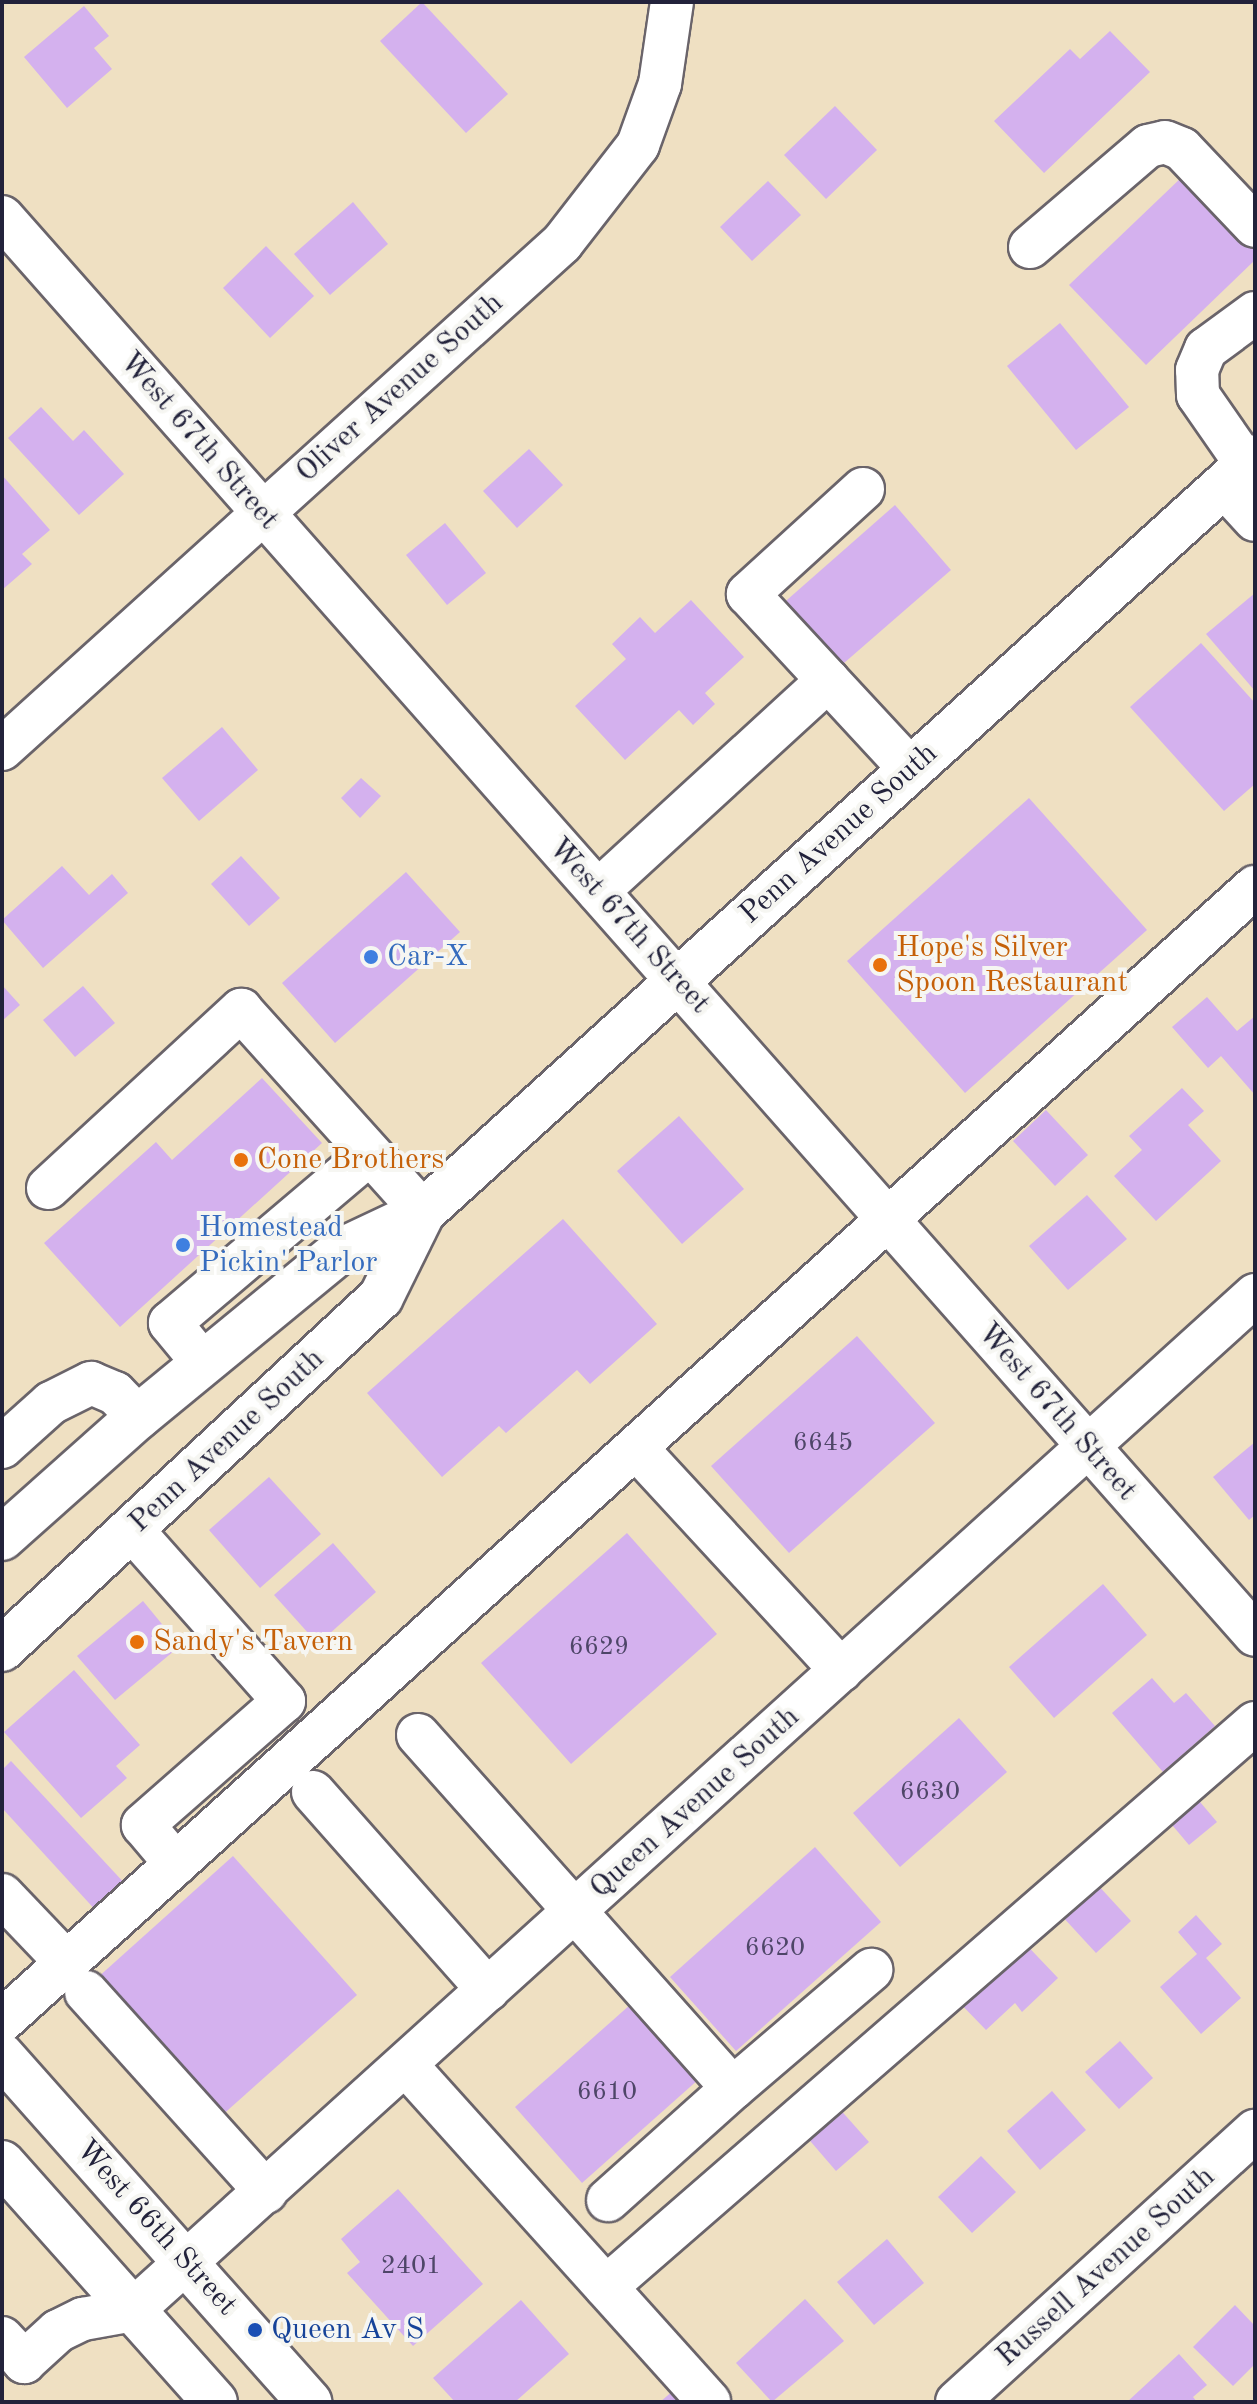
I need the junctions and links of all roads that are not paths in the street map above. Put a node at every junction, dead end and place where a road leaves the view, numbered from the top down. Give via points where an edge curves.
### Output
1 (672, 2) edge
2 (2, 217) edge
3 (1255, 226) edge
4 (1030, 247) dead end
5 (1255, 313) edge
6 (1241, 469) edge
7 (863, 489) dead end
8 (262, 512) junction
9 (1255, 520) edge
10 (828, 680) junction
11 (2, 749) edge
12 (910, 769) junction
13 (1255, 887) edge
14 (598, 891) junction
15 (678, 980) junction
16 (369, 1154) junction
17 (48, 1188) dead end
18 (423, 1212) junction
19 (889, 1221) junction
20 (1255, 1295) edge
21 (203, 1363) junction
22 (138, 1417) junction
23 (2, 1447) edge
24 (1087, 1448) junction
25 (637, 1449) junction
26 (132, 1530) junction
27 (3, 1534) edge
28 (1255, 1635) edge
29 (2, 1649) edge
30 (841, 1670) junction
31 (284, 1701) junction
32 (1255, 1723) edge
33 (418, 1735) dead end
34 (317, 1737) junction
35 (313, 1792) dead end
36 (176, 1864) junction
37 (2, 1895) edge
38 (575, 1912) junction
39 (871, 1970) dead end
40 (76, 1977) junction
41 (488, 1990) junction
42 (2, 2021) edge
43 (2, 2056) edge
44 (406, 2065) junction
45 (733, 2088) junction
46 (1255, 2131) edge
47 (2, 2163) edge
48 (266, 2192) junction
49 (608, 2200) dead end
50 (188, 2263) junction
51 (606, 2287) junction
52 (133, 2310) junction
53 (6, 2351) edge
54 (215, 2402) edge
55 (309, 2402) edge
56 (709, 2402) edge
57 (957, 2402) edge

1 - 8 street, Oliver Avenue South via 660,84 638,145 562,243
2 - 8 street, West 67th Street
3 - 4 street via 1182,149 1165,142 1148,146
5 - 6 street via 1206,349 1197,370 1198,395
6 - 9 street
6 - 12 main road, Penn Avenue South
7 - 10 street via 748,594
8 - 11 street, Oliver Avenue South
8 - 14 street, West 67th Street
10 - 12 street
10 - 14 street
12 - 15 main road, Penn Avenue South
13 - 19 street
14 - 15 street, West 67th Street
15 - 18 main road, Penn Avenue South
15 - 19 street, West 67th Street
16 - 17 street via 241,1010
16 - 18 street
16 - 21 street via 170,1323
18 - 21 main road, Penn Avenue South via 340,1251
18 - 26 main road, Penn Avenue South via 381,1297
19 - 24 street, West 67th Street
19 - 25 street
20 - 24 street, Queen Avenue South
21 - 22 main road, Penn Avenue South
22 - 23 street via 115,1393 91,1383 51,1403
22 - 27 main road, Penn Avenue South
24 - 28 street, West 67th Street
24 - 30 street, Queen Avenue South
25 - 30 street
25 - 34 street
26 - 29 main road, Penn Avenue South
26 - 31 street
30 - 38 street, Queen Avenue South
31 - 34 street
31 - 36 street via 143,1825
32 - 51 street
33 - 38 street
34 - 36 street
35 - 41 street
36 - 40 street
37 - 40 street
38 - 41 street, Queen Avenue South
38 - 45 street
39 - 45 street
40 - 42 street
40 - 48 street
41 - 44 street, Queen Avenue South
43 - 50 main road, West 66th Street
44 - 48 street, Queen Avenue South
44 - 51 street
45 - 49 street
46 - 57 street, Russell Avenue South
47 - 52 main road
48 - 50 street, Queen Avenue South
50 - 52 street, Queen Avenue South
50 - 55 main road, West 66th Street
51 - 56 street
52 - 53 street via 71,2325 24,2362
52 - 54 main road

